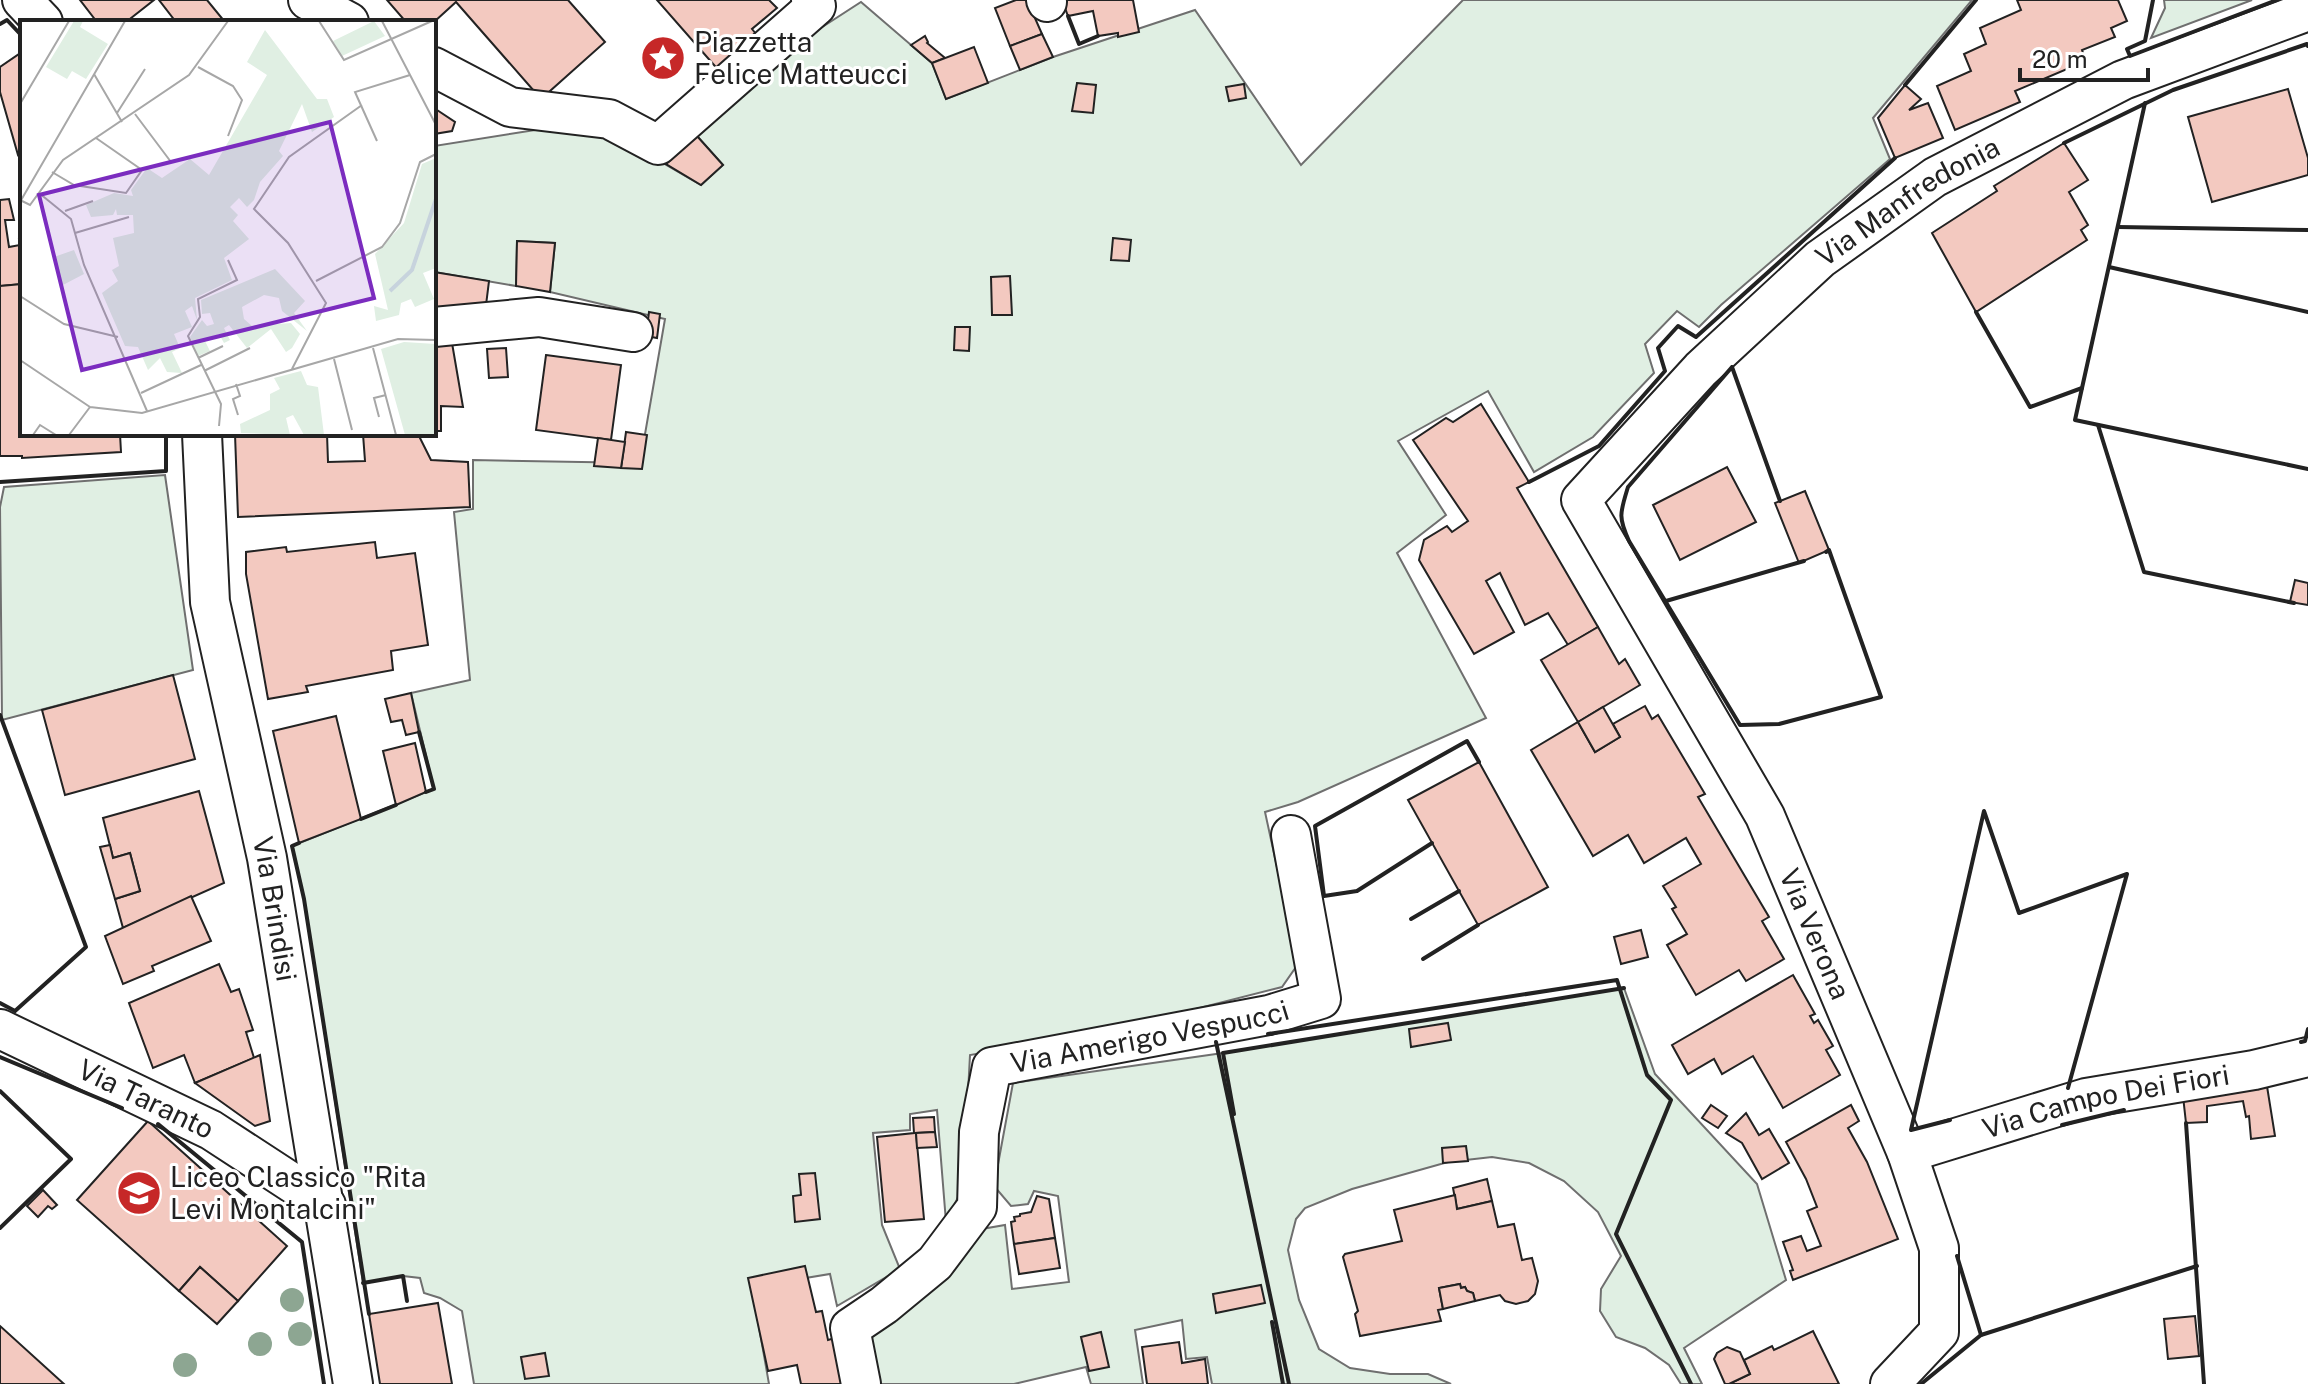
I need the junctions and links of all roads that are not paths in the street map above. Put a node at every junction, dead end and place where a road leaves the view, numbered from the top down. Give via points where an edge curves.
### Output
1 (22, 0) edge
2 (308, 0) edge
3 (811, 0) edge
4 (2308, 11) edge
5 (41, 20) edge
6 (345, 20) edge
7 (436, 68) edge
8 (436, 327) edge
9 (633, 332) dead end
10 (202, 436) edge
11 (1581, 500) joint
12 (1291, 835) dead end
13 (0, 1029) edge
14 (2308, 1057) edge
15 (1907, 1153) junction
16 (326, 1205) junction
17 (353, 1384) edge
18 (861, 1384) edge
19 (1890, 1384) edge

1 - 5 street
2 - 6 street
3 - 7 street via 816,6 658,145 609,119 510,107
4 - 11 street, Via Manfredonia via 2123,80 1935,177 1809,269 1701,369
8 - 9 street via 539,317
10 - 16 street, Via Brindisi via 210,602 267,858
11 - 15 street, Via Verona via 1765,816
12 - 18 street, Via Amerigo Vespucci via 1321,999 1269,1015 992,1067 979,1132 977,1207 935,1263 850,1328
13 - 16 street, Via Taranto via 211,1130
14 - 15 street, Via Campo Dei Fiori via 2086,1098
15 - 19 street, Via Verona via 1939,1248 1939,1332
16 - 17 street, Via Brindisi

